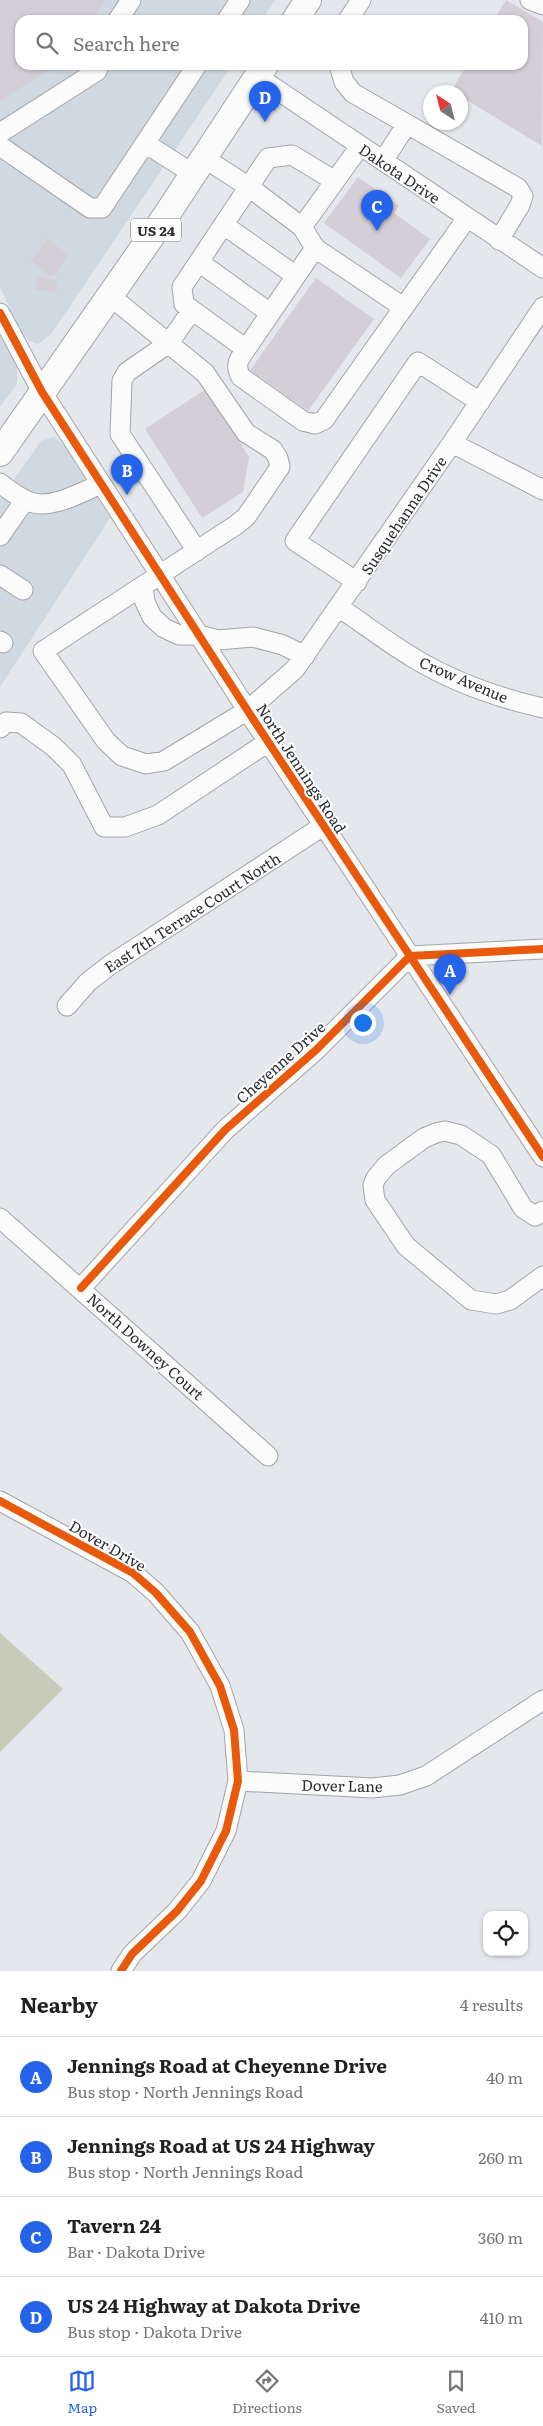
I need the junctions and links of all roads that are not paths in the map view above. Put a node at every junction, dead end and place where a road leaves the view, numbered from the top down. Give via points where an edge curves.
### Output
1 (131, 0) edge
2 (240, 0) edge
3 (308, 0) edge
4 (361, 0) edge
5 (530, 0) edge
6 (543, 6) edge
7 (121, 15) edge
8 (230, 15) edge
9 (298, 15) edge
10 (351, 15) edge
11 (96, 70) edge
12 (194, 70) edge
13 (340, 70) edge
14 (261, 71) edge
15 (407, 124) junction
16 (0, 133) edge
17 (145, 143) junction
18 (0, 146) edge
19 (360, 146) junction
20 (383, 161) junction
21 (198, 166) junction
22 (335, 181) junction
23 (249, 187) junction
24 (467, 218) junction
25 (224, 225) junction
26 (302, 227) junction
27 (499, 240) junction
28 (315, 248) junction
29 (199, 262) junction
30 (543, 268) edge
31 (296, 276) junction
32 (110, 296) junction
33 (543, 307) edge
34 (403, 308) junction
35 (192, 310) junction
36 (0, 313) edge
37 (270, 313) junction
38 (169, 343) junction
39 (246, 349) junction
40 (42, 392) junction
41 (480, 402) junction
42 (452, 444) junction
43 (0, 453) edge
44 (0, 483) edge
45 (101, 484) junction
46 (543, 490) edge
47 (25, 500) junction
48 (0, 536) edge
49 (197, 551) junction
50 (0, 575) edge
51 (160, 575) junction
52 (357, 582) junction
53 (143, 586) junction
54 (22, 590) dead end
55 (340, 608) junction
56 (199, 635) junction
57 (305, 656) junction
58 (543, 708) edge
59 (248, 710) junction
60 (0, 728) edge
61 (268, 742) junction
62 (323, 826) junction
63 (543, 949) edge
64 (410, 956) junction
65 (66, 1006) dead end
66 (543, 1157) edge
67 (543, 1211) edge
68 (0, 1218) edge
69 (543, 1276) edge
70 (81, 1288) junction
71 (268, 1456) dead end
72 (0, 1501) edge
73 (543, 1700) edge
74 (238, 1782) junction
75 (121, 1971) edge

1 - 7 street
2 - 8 street
3 - 9 highway
4 - 10 street
5 - 6 street
11 - 16 street
12 - 17 street
13 - 15 street via 344,82 353,93
14 - 19 street, Dakota Drive
14 - 21 highway, US 24
15 - 20 street
15 - 27 street via 518,188 523,196 520,205
17 - 18 street via 102,208 90,208
17 - 21 street
19 - 20 street, Dakota Drive
19 - 22 street
20 - 24 street, Dakota Drive
21 - 23 street
21 - 32 highway, US 24
22 - 23 street via 292,155 268,158
22 - 26 street
23 - 25 street
23 - 26 street
24 - 27 street, Dakota Drive
24 - 34 street
25 - 29 street
25 - 31 street
26 - 28 street
27 - 30 street, Dakota Drive
28 - 31 street
28 - 34 street
29 - 35 street via 182,288 184,304
29 - 37 street
31 - 37 street
32 - 38 street
32 - 40 highway, US 24
33 - 41 street, Susquehanna Drive
34 - 39 street via 324,420 316,424 303,421 241,377 236,364
35 - 38 street
35 - 39 street
36 - 40 street, North Jennings Road
37 - 39 street
38 - 49 street via 127,372 122,380 120,434
38 - 49 street via 205,373 246,433 273,450 280,466 246,516
40 - 43 highway, US 24
40 - 45 street, North Jennings Road
41 - 42 street, Susquehanna Drive
41 - 52 street via 418,362 295,541
42 - 46 street
42 - 52 street, Susquehanna Drive
44 - 47 street
45 - 47 street via 43,504
45 - 51 street, North Jennings Road
47 - 48 street
49 - 51 street
50 - 54 street
51 - 53 street
51 - 56 street, North Jennings Road
52 - 55 street, Susquehanna Drive
53 - 56 street via 145,602 152,617 164,628 179,634
53 - 59 street, Susquehanna Drive via 43,651 106,741 122,756 146,764 164,761
55 - 57 street, Susquehanna Drive
55 - 58 street, Crow Avenue via 413,658 452,678
56 - 57 street via 218,640 253,637
56 - 59 street, North Jennings Road
57 - 59 street, Susquehanna Drive via 295,669
59 - 61 street, North Jennings Road
60 - 61 street via 6,722 22,724 54,747 72,765 104,828 125,827 158,815
61 - 62 street, North Jennings Road
62 - 64 street, North Jennings Road
62 - 65 street, East 7th Terrace Court North via 110,965 88,982
63 - 64 street
64 - 66 street, North Jennings Road
64 - 70 street, Cheyenne Drive via 316,1050 224,1130
67 - 69 street via 535,1216 523,1208 490,1155 461,1135 445,1131 424,1138 387,1165 373,1185 375,1200 406,1246 471,1300 496,1304 510,1300
68 - 70 street, North Downey Court
70 - 71 street, North Downey Court
72 - 74 street, Dover Drive via 133,1573 156,1593 190,1632 220,1686 234,1730
73 - 74 street, Dover Lane via 426,1776 400,1785 372,1788
74 - 75 street, Dover Drive via 226,1831 201,1881 178,1911 132,1954

